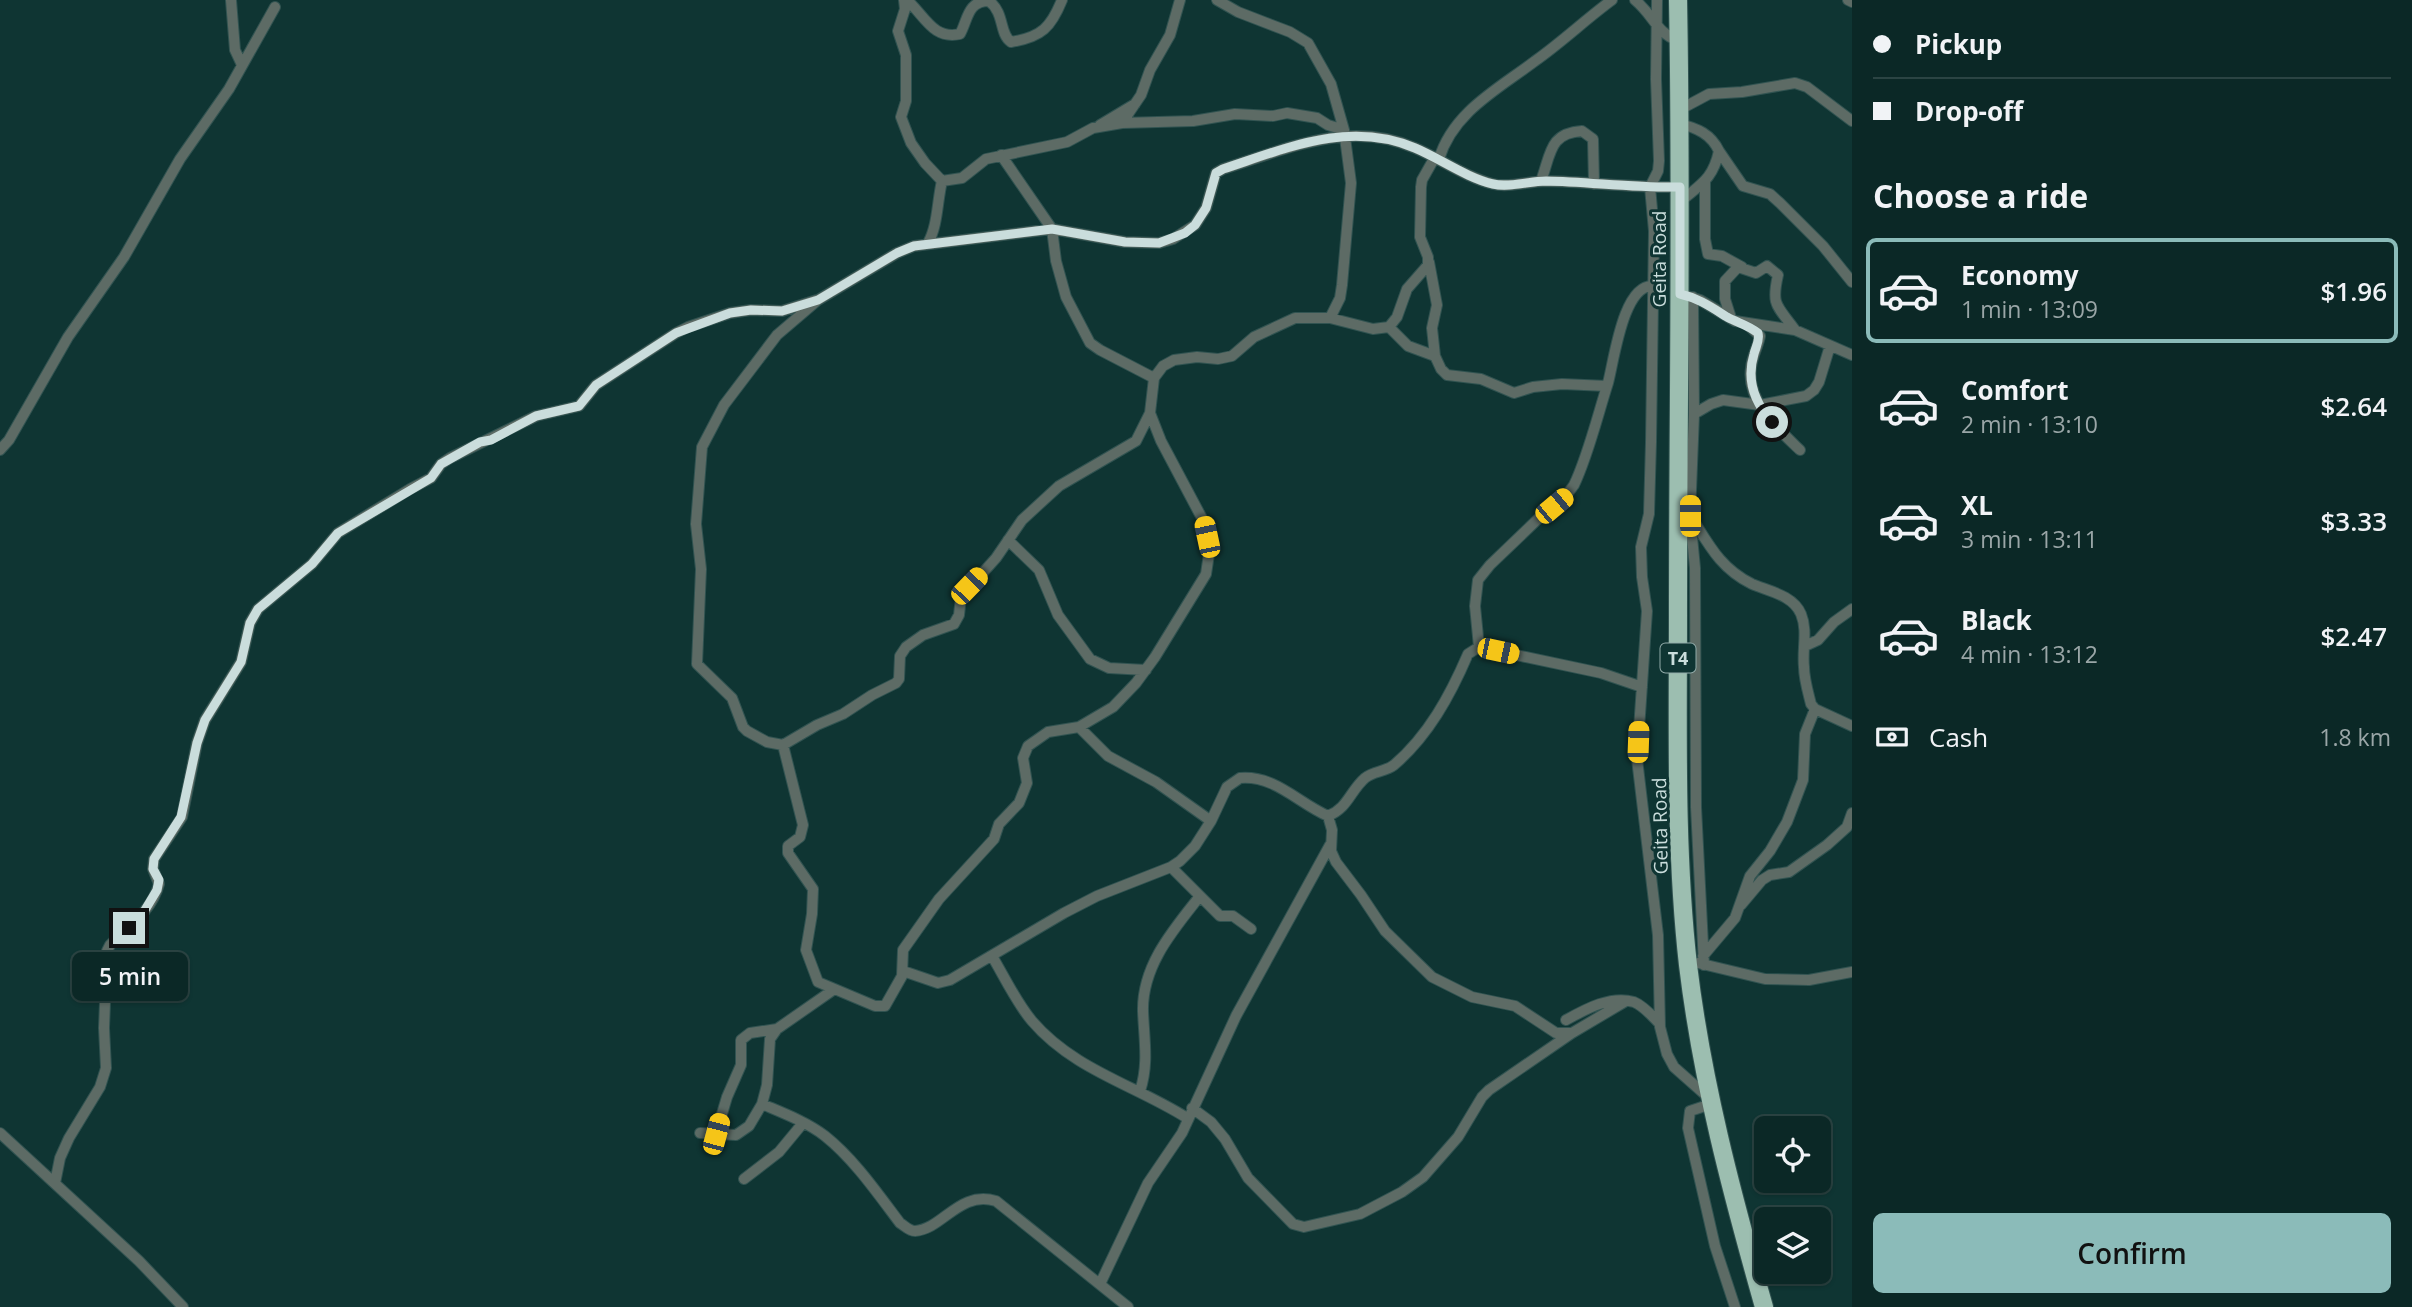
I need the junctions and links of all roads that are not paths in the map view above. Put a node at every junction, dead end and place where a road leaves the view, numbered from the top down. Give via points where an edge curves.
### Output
1 (231, 0) edge
2 (906, 0) edge
3 (1062, 0) edge
4 (1180, 0) edge
5 (1217, 0) edge
6 (1612, 0) edge
7 (1635, 0) edge
8 (1657, 0) edge
9 (1678, 0) edge
10 (275, 7) dead end
11 (1657, 28) junction
12 (1678, 41) junction
13 (242, 65) junction
14 (1135, 104) junction
15 (1679, 117) junction
16 (1852, 121) edge
17 (1122, 123) junction
18 (1097, 127) junction
19 (1345, 133) junction
20 (1718, 151) junction
21 (1002, 155) junction
22 (1437, 158) junction
23 (943, 181) junction
24 (1541, 181) junction
25 (1705, 182) junction
26 (1594, 184) junction
27 (1650, 187) junction
28 (1680, 194) junction
29 (1052, 229) junction
30 (928, 243) junction
31 (1429, 261) junction
32 (1742, 267) junction
33 (1852, 282) edge
34 (1653, 286) junction
35 (1686, 295) junction
36 (818, 300) junction
37 (1330, 318) junction
38 (1731, 319) junction
39 (1747, 324) junction
40 (1389, 327) junction
41 (1795, 330) junction
42 (1830, 346) junction
43 (1852, 355) edge
44 (1435, 356) junction
45 (1154, 378) junction
46 (1607, 386) junction
47 (1760, 405) junction
48 (1150, 413) junction
49 (1694, 414) junction
50 (0, 450) edge
51 (1800, 450) dead end
52 (1690, 516) junction
53 (1008, 540) junction
54 (1852, 610) edge
55 (1805, 646) junction
56 (1479, 647) junction
57 (1146, 670) junction
58 (1642, 687) junction
59 (1815, 709) junction
60 (1852, 726) edge
61 (1079, 727) junction
62 (783, 745) junction
63 (1852, 813) edge
64 (1328, 816) junction
65 (1211, 821) junction
66 (1330, 845) junction
67 (1171, 867) junction
68 (1200, 896) junction
69 (1741, 905) junction
70 (1251, 929) dead end
71 (992, 956) junction
72 (1698, 960) junction
73 (904, 971) junction
74 (1852, 972) edge
75 (833, 990) junction
76 (1626, 1001) junction
77 (1566, 1020) dead end
78 (1660, 1024) junction
79 (777, 1030) junction
80 (1572, 1032) junction
81 (1140, 1091) junction
82 (1711, 1101) junction
83 (762, 1104) junction
84 (1192, 1108) junction
85 (1187, 1118) junction
86 (803, 1123) junction
87 (0, 1133) edge
88 (699, 1133) dead end
89 (716, 1134) junction
90 (744, 1179) dead end
91 (55, 1183) junction
92 (1100, 1284) junction
93 (183, 1307) edge
94 (1128, 1307) edge
95 (1735, 1307) edge
96 (1764, 1307) edge

1 - 13 street via 235,50
2 - 3 street via 947,36 960,34 972,7 989,1 1011,42 1045,30
2 - 23 street via 898,31 906,55 906,100 901,117 911,143
4 - 14 street via 1170,35
5 - 19 street via 1308,43 1331,84
6 - 22 street via 1487,94 1446,137
7 - 11 street
8 - 11 street
9 - 12 highway, Geita Road / T4
10 - 13 street
11 - 12 street
11 - 27 street via 1659,161
12 - 15 highway, Geita Road / T4
13 - 50 street
14 - 17 street
14 - 18 street
15 - 16 street via 1709,94 1795,83
15 - 20 street via 1703,132
15 - 28 highway, Geita Road / T4
17 - 18 street
17 - 19 street via 1287,113 1317,118
18 - 21 street via 1068,142
19 - 22 street via 1378,135
19 - 29 street via 1287,147 1216,173 1206,208 1195,225 1173,239 1125,242
19 - 37 street via 1351,183 1340,298
20 - 25 street
20 - 33 street via 1743,186 1780,202
21 - 23 street via 986,159 962,178
21 - 29 street
22 - 24 street via 1494,185
22 - 31 street via 1421,187 1420,237
23 - 30 street
24 - 26 street
24 - 26 street via 1557,138 1582,131 1593,139
25 - 28 street
25 - 32 street via 1708,254
26 - 27 street
27 - 28 street
27 - 34 street
28 - 35 highway, Geita Road / T4
29 - 30 street
29 - 45 street via 1066,297 1090,343
30 - 36 street via 897,253
31 - 40 street via 1407,289
31 - 44 street via 1437,305 1432,328
32 - 38 street via 1725,281
32 - 41 street via 1756,273 1767,266 1778,274 1775,299
34 - 46 street via 1643,287 1630,303
34 - 58 street via 1649,514 1641,547 1647,601
35 - 38 street
35 - 49 street
35 - 72 highway, Geita Road / T4 via 1678,708 1681,865
36 - 62 street via 777,335 742,380 710,428 699,464 697,664 732,698 747,731 767,743
36 - 91 street via 782,311 730,313 676,333 596,385 579,406 536,416 450,458 431,478 338,533 312,564 262,604 250,623 241,662 205,720 181,817 154,859 157,890 142,915 107,951 106,1068 60,1158
37 - 40 street via 1373,329
37 - 45 street via 1295,318 1254,337 1232,356 1174,360
38 - 39 street
39 - 41 street
39 - 47 street via 1760,336 1750,377
40 - 44 street via 1408,346
41 - 42 street
42 - 43 street
42 - 47 street via 1814,390 1792,400
44 - 46 street via 1447,375 1481,379 1514,393 1562,384
45 - 48 street
46 - 56 street via 1574,485 1478,580
47 - 49 street via 1723,400
47 - 51 street
48 - 53 street via 1136,440 1059,486 1022,520
48 - 57 street via 1204,522 1209,554 1206,574
49 - 52 street
52 - 55 street via 1723,564 1793,602 1804,622
52 - 72 street via 1695,568
53 - 57 street via 1039,570 1059,615 1090,660 1109,668
53 - 62 street via 964,592 954,624 923,635 902,652 896,683
54 - 55 street
55 - 59 street via 1805,674
56 - 58 street via 1601,673
56 - 64 street via 1468,654 1427,731 1389,768 1366,777 1348,802
57 - 61 street via 1113,707
58 - 78 street via 1637,759 1656,913
59 - 60 street
59 - 69 street via 1805,734 1801,787 1783,831 1750,876
61 - 65 street via 1108,756 1156,782
61 - 73 street via 1048,732 1028,746 1023,758 1027,783 1019,803 999,824 994,839 951,883 903,950
62 - 75 street via 803,825 788,853 813,893 807,956 818,982
63 - 69 street via 1847,827 1828,845 1789,872 1770,875
64 - 65 street via 1285,789 1249,777 1227,787
64 - 66 street
65 - 67 street via 1195,846
66 - 80 street via 1336,862 1385,931 1423,970 1472,997 1521,1009 1553,1032
66 - 84 street via 1236,1016
67 - 68 street
67 - 71 street via 1097,896
68 - 70 street via 1220,916 1233,916
68 - 81 street via 1161,946 1150,975 1143,1012 1147,1067
69 - 72 street via 1730,926
71 - 73 street via 938,983
71 - 81 street via 1019,1003 1050,1040 1102,1075
72 - 74 street via 1765,979 1809,980
72 - 82 highway, Geita Road / T4
73 - 75 street via 885,1006
75 - 79 street
76 - 77 street via 1604,1003
76 - 78 street via 1640,1006
76 - 80 street
78 - 82 street via 1669,1061
79 - 83 street via 770,1039
79 - 89 street via 750,1033 741,1040 741,1065
80 - 84 street via 1489,1090 1458,1137 1423,1177 1360,1214 1304,1227 1293,1224 1248,1178 1225,1139
81 - 85 street
82 - 95 street via 1690,1111 1688,1128 1715,1246
82 - 96 highway, Geita Road / T4
83 - 86 street
83 - 89 street via 743,1132
84 - 85 street
85 - 92 street via 1148,1183
86 - 90 street via 779,1152
86 - 92 street via 848,1159 909,1230 920,1229 964,1203 996,1200
87 - 91 street
88 - 89 street
91 - 93 street
92 - 94 street

